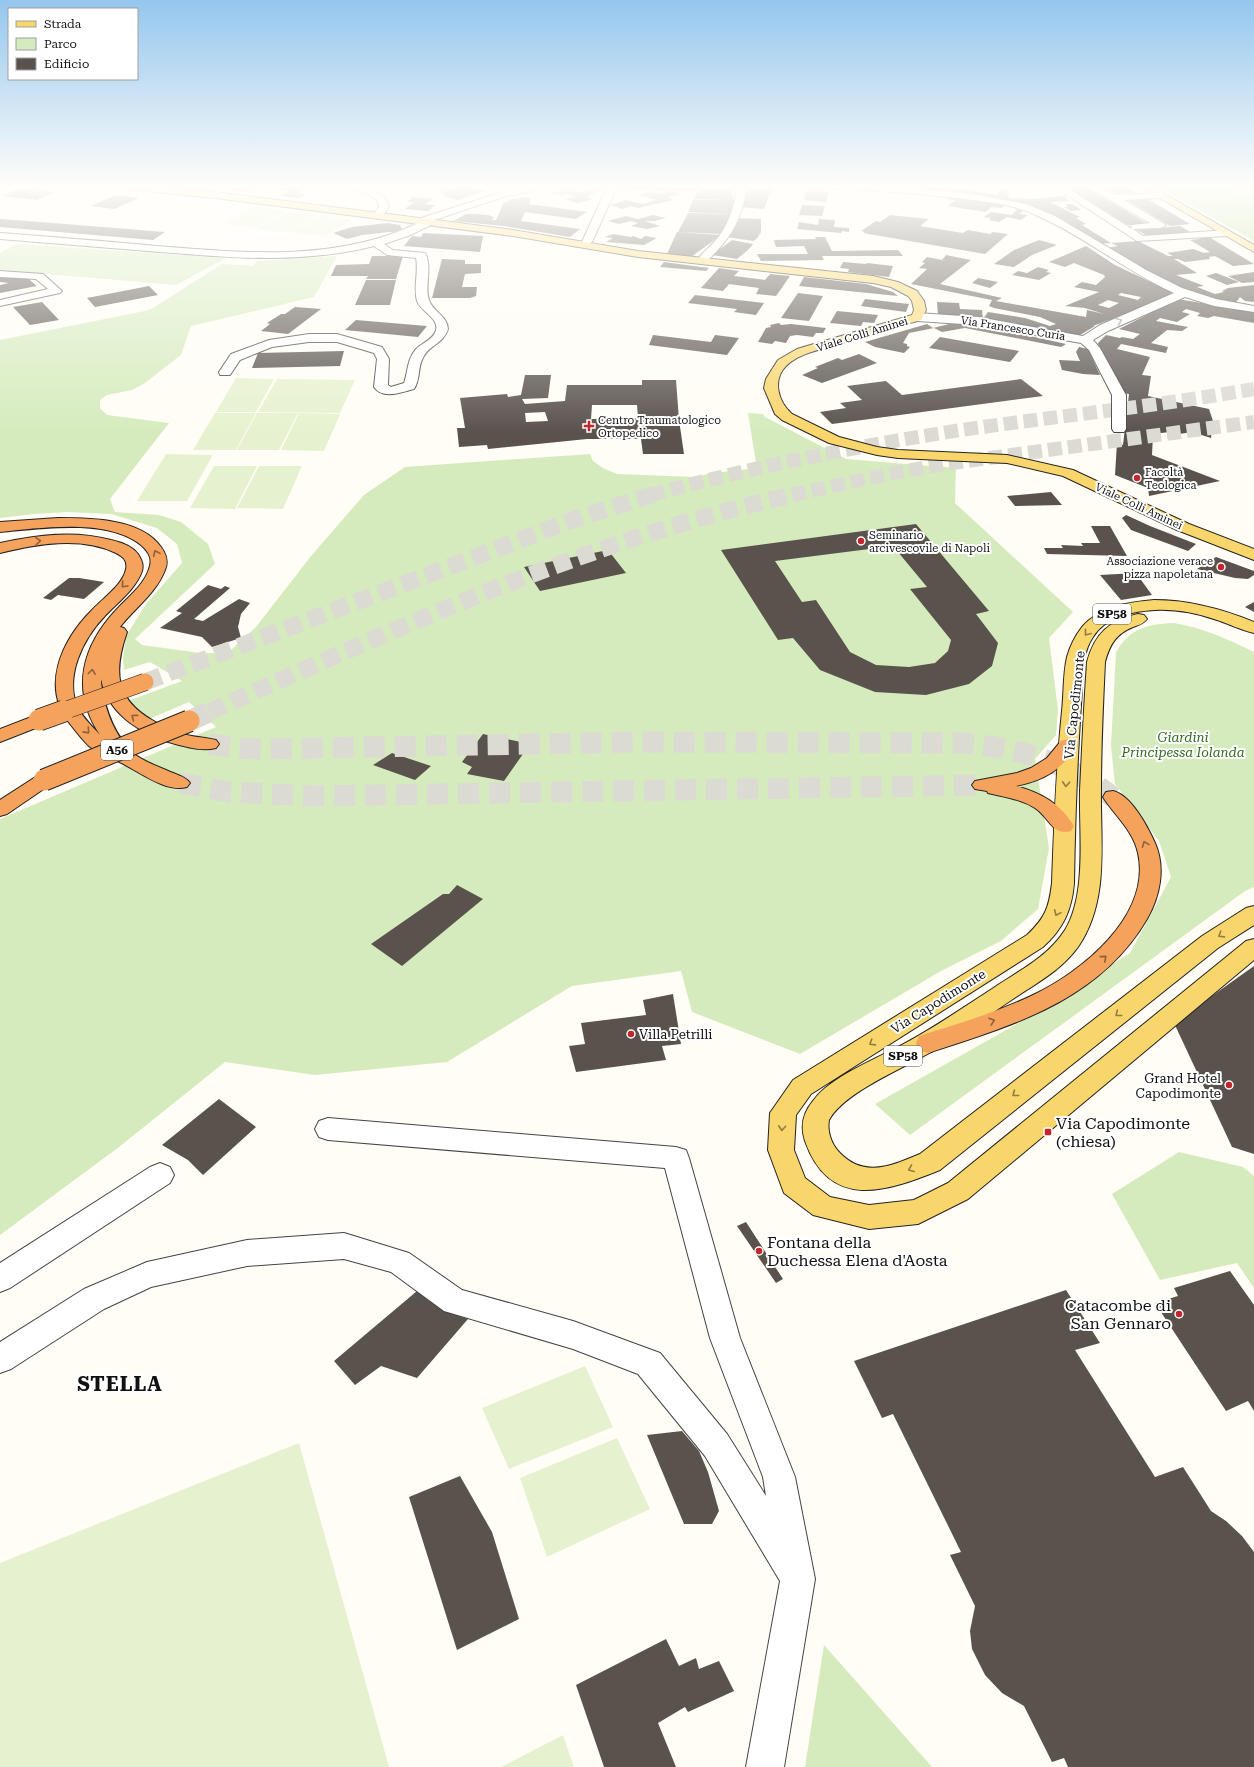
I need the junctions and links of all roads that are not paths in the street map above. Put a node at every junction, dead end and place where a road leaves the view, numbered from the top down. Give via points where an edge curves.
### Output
1 (421, 268) edge
2 (768, 268) edge
3 (1135, 268) edge
4 (0, 274) edge
5 (1184, 294) junction
6 (0, 303) edge
7 (1254, 309) edge
8 (917, 317) junction
9 (1085, 340) junction
10 (225, 372) dead end
11 (1119, 429) dead end
12 (0, 527) edge
13 (0, 548) edge
14 (1254, 555) edge
15 (136, 597) junction
16 (1254, 628) edge
17 (1254, 641) edge
18 (145, 682) tunnel mouth
19 (37, 719) junction
20 (189, 721) tunnel mouth
21 (0, 728) edge
22 (0, 736) edge
23 (209, 744) tunnel mouth
24 (1068, 745) junction
25 (127, 757) junction
26 (44, 780) junction
27 (180, 783) tunnel mouth
28 (1113, 797) tunnel mouth
29 (0, 798) edge
30 (0, 809) edge
31 (1064, 826) junction
32 (1254, 914) edge
33 (1254, 947) edge
34 (928, 1043) junction
35 (328, 1129) dead end
36 (160, 1176) dead end
37 (0, 1279) edge
38 (0, 1359) edge
39 (798, 1579) junction
40 (765, 1767) edge

1 - 10 street via 423,303 440,320 443,329 419,352 409,386 390,391 381,387 383,359 378,350 337,338 309,338 269,344 235,358
2 - 8 main road, Viale Colli Aminei via 889,283 913,292 920,305
3 - 5 street
4 - 6 street via 39,276 56,291
5 - 7 street via 1213,303
9 -> 5 street via 1104,328
8 - 9 street, Via Francesco Curia via 978,321
8 - 14 main road, Viale Colli Aminei via 801,352 782,363 772,379 773,395 780,411 828,437 877,451 1007,459 1068,473 1183,528
9 - 11 street via 1094,348 1119,396
15 -> 12 highway via 149,585 159,566 156,550 139,536 125,530 94,524 50,523
13 -> 25 highway via 20,543 91,540 121,548 130,554 135,565 134,571 80,637 68,664 65,680 67,704 74,716 95,741 108,751
23 -> 15 highway via 178,739 147,726 132,717 120,705 112,691 110,657 118,632
25 -> 15 highway via 98,714 91,672 106,632
16 -> 24 main road, Via Capodimonte / SP58 via 1215,613 1178,605 1145,605 1104,618 1087,632 1079,650
17 - 34 main road, Via Capodimonte / SP58 via 1204,621 1186,616 1166,615 1132,621 1112,630 1107,636 1096,662 1088,881 1083,913 1078,925 1071,940 1046,965
18 - 19 highway, bridge
19 - 21 highway
19 - 22 highway
20 - 26 highway, A56, bridge
24 -> 31 main road, Via Capodimonte / SP58
24 - 31 highway via 1054,762 1033,775 982,785 1020,793 1039,801 1048,806
25 - 27 highway via 163,778
26 - 29 highway, A56
26 - 30 highway
34 -> 28 highway via 1012,1014 1055,995 1101,962 1127,935 1147,898 1151,867 1148,849 1141,833 1132,818
31 -> 33 main road, Via Capodimonte / SP58 via 1061,906 1055,919 1042,935 802,1087 783,1113 781,1150 794,1185 823,1207 869,1217 918,1212 958,1191
32 -> 34 main road, Via Capodimonte / SP58 via 1210,942 930,1162 896,1176 874,1180 851,1177 833,1167 816,1135 816,1119 827,1102 841,1091
35 - 39 street via 676,1158 725,1338 779,1477
36 - 37 street
38 - 39 street via 94,1299 147,1275 247,1253 344,1246 399,1262 454,1301 573,1334 648,1363 716,1445
39 - 40 street

